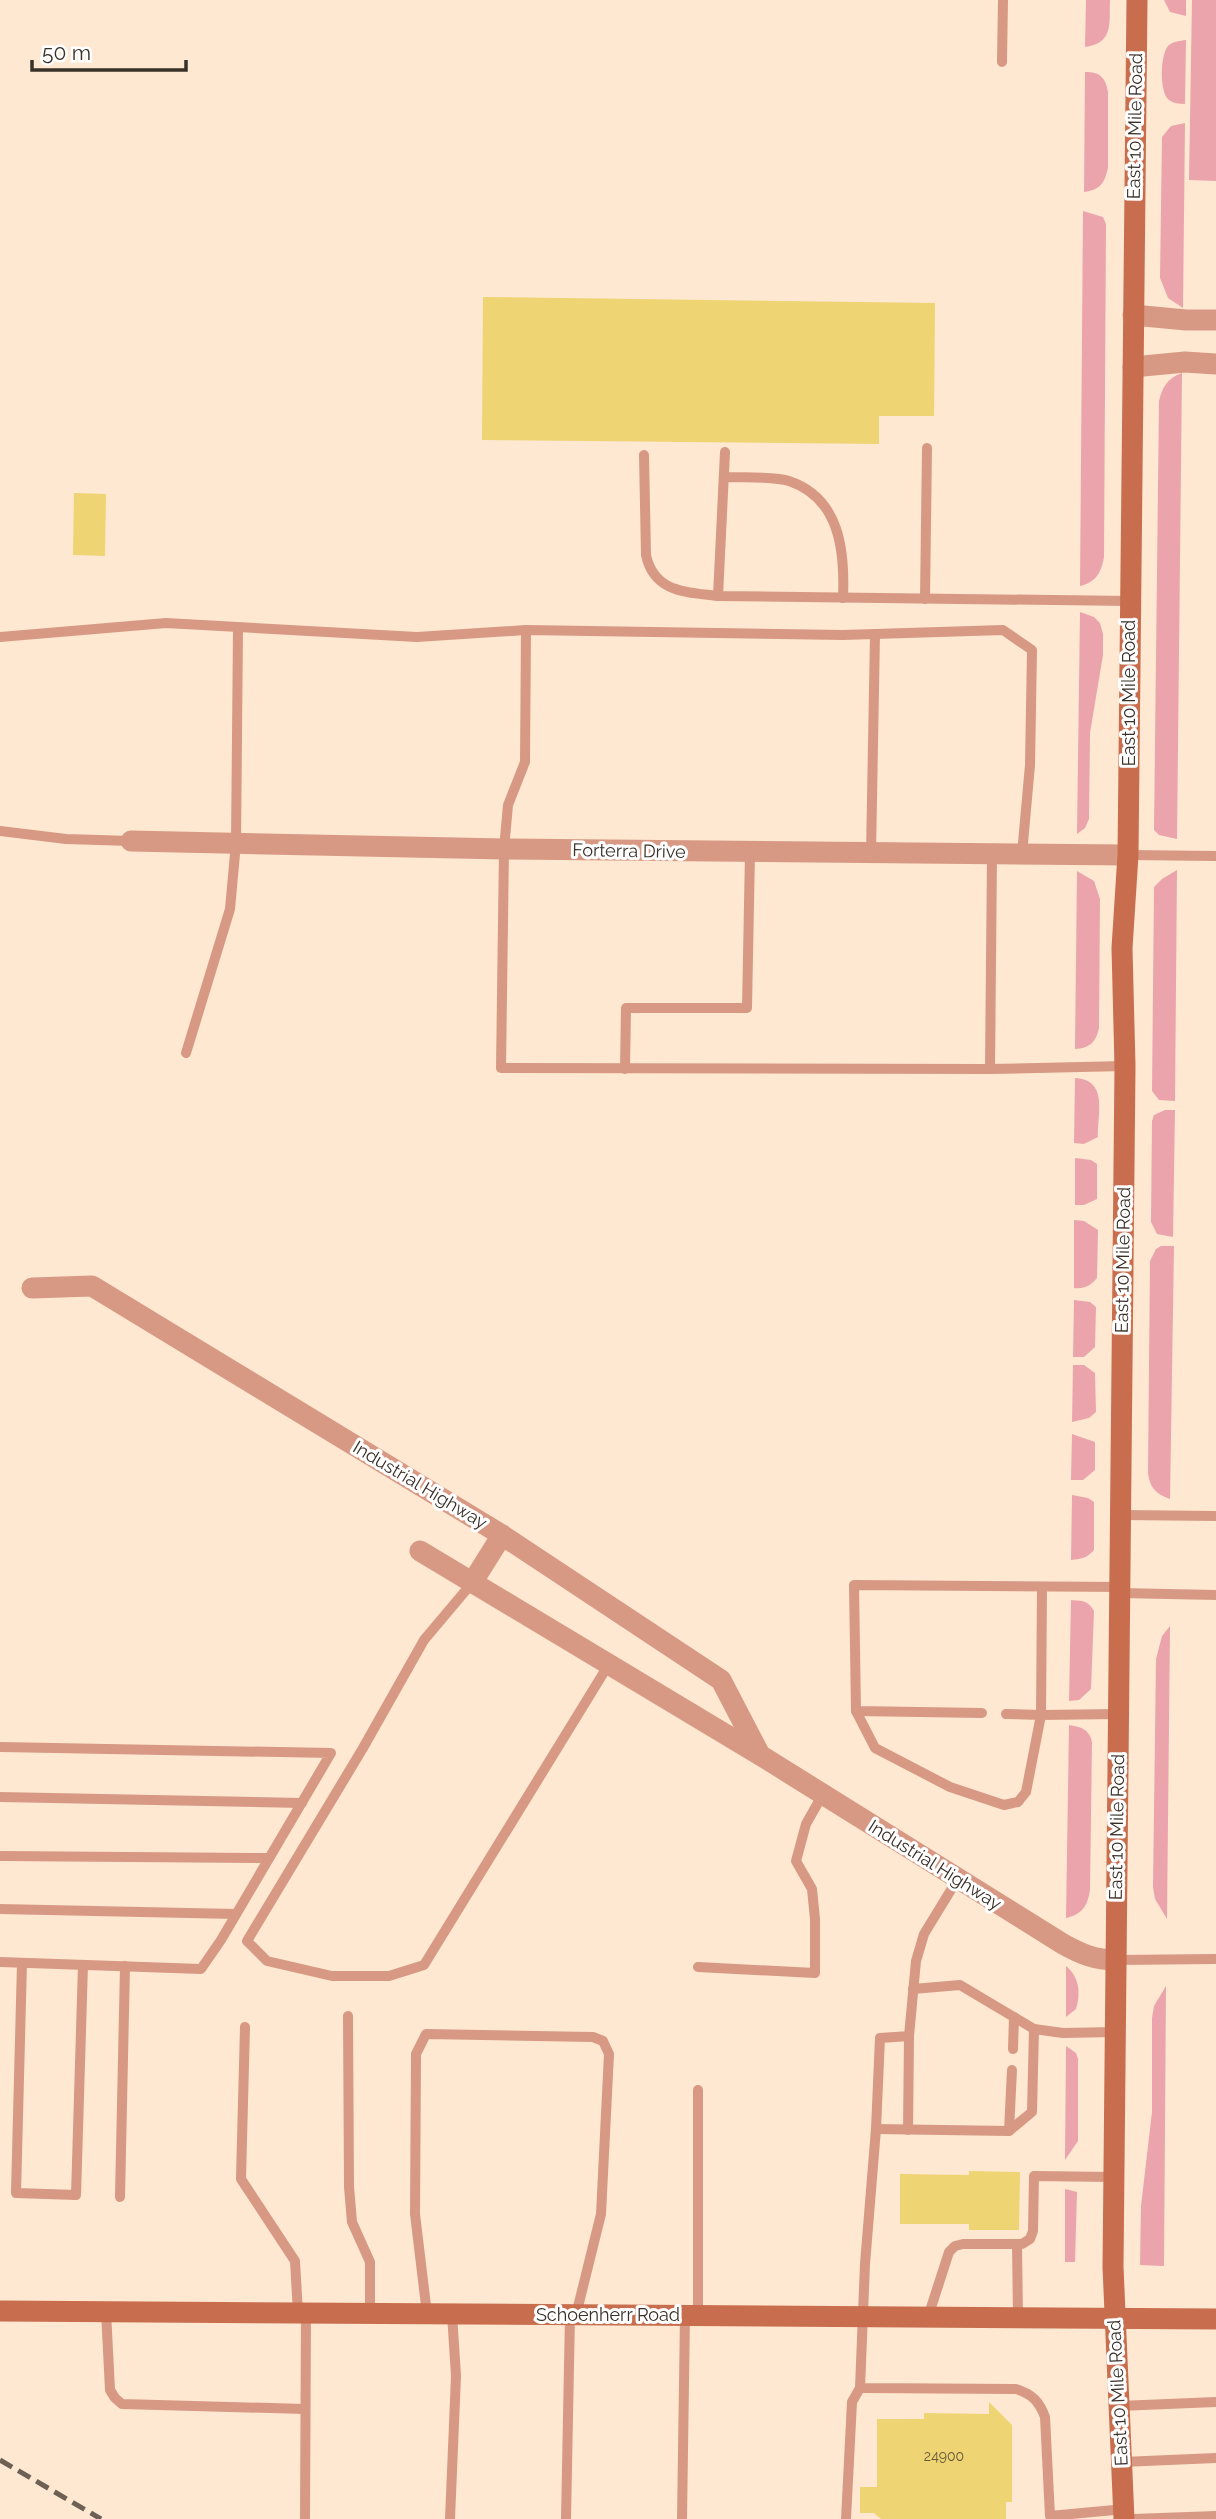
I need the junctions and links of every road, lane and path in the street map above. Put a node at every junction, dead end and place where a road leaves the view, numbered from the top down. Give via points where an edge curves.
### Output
1 (1003, 0) edge
2 (1137, 0) edge
3 (1002, 62) dead end
4 (1133, 315) junction
5 (1216, 320) edge
6 (1216, 364) edge
7 (1133, 367) junction
8 (928, 448) dead end
9 (725, 452) dead end
10 (644, 454) dead end
11 (724, 477) junction
12 (719, 596) junction
13 (843, 597) junction
14 (925, 599) junction
15 (1130, 601) junction
16 (238, 629) junction
17 (526, 630) junction
18 (875, 634) junction
19 (0, 637) edge
20 (0, 831) edge
21 (131, 841) joint
22 (236, 843) junction
23 (504, 849) junction
24 (750, 852) junction
25 (871, 853) junction
26 (1022, 854) junction
27 (992, 855) junction
28 (1128, 855) junction
29 (1216, 856) edge
30 (186, 1054) dead end
31 (1125, 1066) junction
32 (625, 1069) junction
33 (990, 1069) junction
34 (32, 1287) dead end
35 (1121, 1515) junction
36 (1216, 1516) edge
37 (502, 1535) junction
38 (420, 1551) dead end
39 (472, 1583) junction
40 (1042, 1587) junction
41 (1120, 1590) junction
42 (1216, 1595) edge
43 (609, 1664) junction
44 (856, 1712) junction
45 (982, 1713) dead end
46 (1006, 1714) dead end
47 (1118, 1714) junction
48 (1041, 1715) junction
49 (0, 1747) edge
50 (761, 1755) junction
51 (823, 1794) junction
52 (0, 1797) edge
53 (302, 1802) junction
54 (0, 1856) edge
55 (269, 1858) junction
56 (957, 1880) junction
57 (0, 1909) edge
58 (236, 1914) junction
59 (1216, 1959) edge
60 (1116, 1960) junction
61 (0, 1962) edge
62 (22, 1963) junction
63 (83, 1965) junction
64 (125, 1966) junction
65 (698, 1967) dead end
66 (912, 1989) junction
67 (348, 2016) dead end
68 (1014, 2017) junction
69 (245, 2027) dead end
70 (1034, 2029) junction
71 (1115, 2032) junction
72 (909, 2036) junction
73 (1013, 2049) dead end
74 (1012, 2070) dead end
75 (698, 2090) dead end
76 (876, 2129) junction
77 (908, 2130) junction
78 (1009, 2131) junction
79 (1114, 2177) junction
80 (120, 2197) dead end
81 (1017, 2244) junction
82 (0, 2311) edge
83 (106, 2311) junction
84 (302, 2313) junction
85 (370, 2313) junction
86 (427, 2314) junction
87 (452, 2314) junction
88 (573, 2315) junction
89 (692, 2315) junction
90 (864, 2317) junction
91 (928, 2317) junction
92 (1018, 2318) junction
93 (1114, 2318) junction
94 (1216, 2319) edge
95 (860, 2388) junction
96 (1216, 2402) edge
97 (1119, 2406) junction
98 (305, 2409) junction
99 (1216, 2458) edge
100 (1122, 2462) junction
101 (1127, 2515) edge
102 (1216, 2516) edge
103 (1049, 2518) edge
104 (305, 2519) edge
105 (450, 2519) edge
106 (566, 2519) edge
107 (682, 2519) edge
108 (846, 2519) edge

1 - 3 lane
2 - 4 main road, East 10 Mile Road
4 - 5 street
4 - 7 main road, East 10 Mile Road
6 - 7 street
7 - 15 main road, East 10 Mile Road
8 - 14 lane
9 - 11 lane
10 - 12 lane via 649,567 665,586
11 - 12 lane
11 - 13 lane via 788,480 822,500 839,534 845,562
12 - 13 lane
13 - 14 lane
14 - 15 lane
15 - 28 main road, East 10 Mile Road
16 - 17 lane via 417,637
16 - 19 lane via 166,623
16 - 22 lane
17 - 18 lane
17 - 23 lane via 525,762 508,805
18 - 25 lane
18 - 26 lane via 1003,630 1032,650 1030,765
20 - 21 lane
21 - 22 street, Forterra Drive
22 - 23 street, Forterra Drive
22 - 30 lane via 230,909
23 - 24 street, Forterra Drive
23 - 32 lane via 501,1069
24 - 25 street, Forterra Drive
24 - 32 lane via 747,1008 626,1008
25 - 27 street, Forterra Drive
26 - 27 street, Forterra Drive
26 - 28 street, Forterra Drive
27 - 33 lane
28 - 29 lane
28 - 31 main road, East 10 Mile Road via 1122,948
31 - 33 lane
31 - 35 main road, East 10 Mile Road
32 - 33 lane
34 - 37 street, Industrial Highway via 92,1286
35 - 36 lane
35 - 41 main road, East 10 Mile Road
37 - 39 street
37 - 50 street, Industrial Highway via 721,1680
38 - 39 street, Industrial Highway
39 - 43 street, Industrial Highway
39 - 43 lane via 424,1640 247,1941 267,1961 331,1976 389,1976 424,1965
40 - 41 lane
40 - 44 lane via 854,1585
40 - 48 lane
41 - 42 lane
41 - 47 main road, East 10 Mile Road
43 - 50 street, Industrial Highway
44 - 45 lane
44 - 48 lane via 875,1748 950,1787 1004,1805 1018,1802 1026,1792
46 - 48 lane
47 - 48 lane
47 - 60 main road, East 10 Mile Road
49 - 53 lane via 331,1753
50 - 51 street, Industrial Highway
51 - 56 street, Industrial Highway
51 - 65 lane via 806,1824 796,1861 812,1889 815,1973
52 - 53 lane
53 - 55 lane
54 - 55 lane
55 - 58 lane
56 - 60 street, Industrial Highway via 1084,1955
56 - 66 lane via 924,1934
57 - 58 lane
58 - 64 lane via 201,1969
59 - 60 lane
60 - 71 main road, East 10 Mile Road
61 - 62 lane
62 - 63 lane
62 - 63 lane via 16,2193 76,2195
63 - 64 lane
64 - 80 lane
66 - 68 lane via 960,1985
66 - 72 lane
67 - 85 lane via 349,2187 352,2222 370,2262
68 - 70 lane
68 - 73 lane
69 - 84 lane via 241,2179 295,2261
70 - 71 lane
70 - 78 lane via 1032,2112
71 - 79 main road, East 10 Mile Road
72 - 76 lane via 880,2038
72 - 77 lane
74 - 78 lane
75 - 89 lane
76 - 77 lane
76 - 90 lane
77 - 78 lane
79 - 81 lane via 1034,2176 1033,2231 1030,2239
79 - 93 main road, East 10 Mile Road
81 - 91 lane via 955,2246
81 - 92 lane
82 - 83 main road, Schoenherr Road
83 - 84 main road, Schoenherr Road
83 - 98 lane via 110,2390 122,2404
84 - 85 main road, Schoenherr Road
84 - 98 lane
85 - 86 main road, Schoenherr Road
86 - 87 main road, Schoenherr Road
86 - 88 lane via 415,2214 416,2054 426,2034 593,2037 603,2041 609,2054 601,2214
87 - 88 main road, Schoenherr Road
87 - 105 lane via 456,2376
88 - 89 main road, Schoenherr Road
88 - 106 lane
89 - 90 main road, Schoenherr Road
89 - 107 lane
90 - 91 main road, Schoenherr Road
90 - 95 lane
91 - 92 main road, Schoenherr Road
92 - 93 main road, Schoenherr Road
93 - 94 main road, Schoenherr Road
93 - 97 main road, East 10 Mile Road
95 - 103 lane via 1016,2389 1029,2393 1045,2417
95 - 108 lane via 852,2402
96 - 97 lane
97 - 100 main road, East 10 Mile Road
98 - 104 lane
99 - 100 lane
100 - 101 main road, East 10 Mile Road
101 - 102 lane
101 - 103 lane

